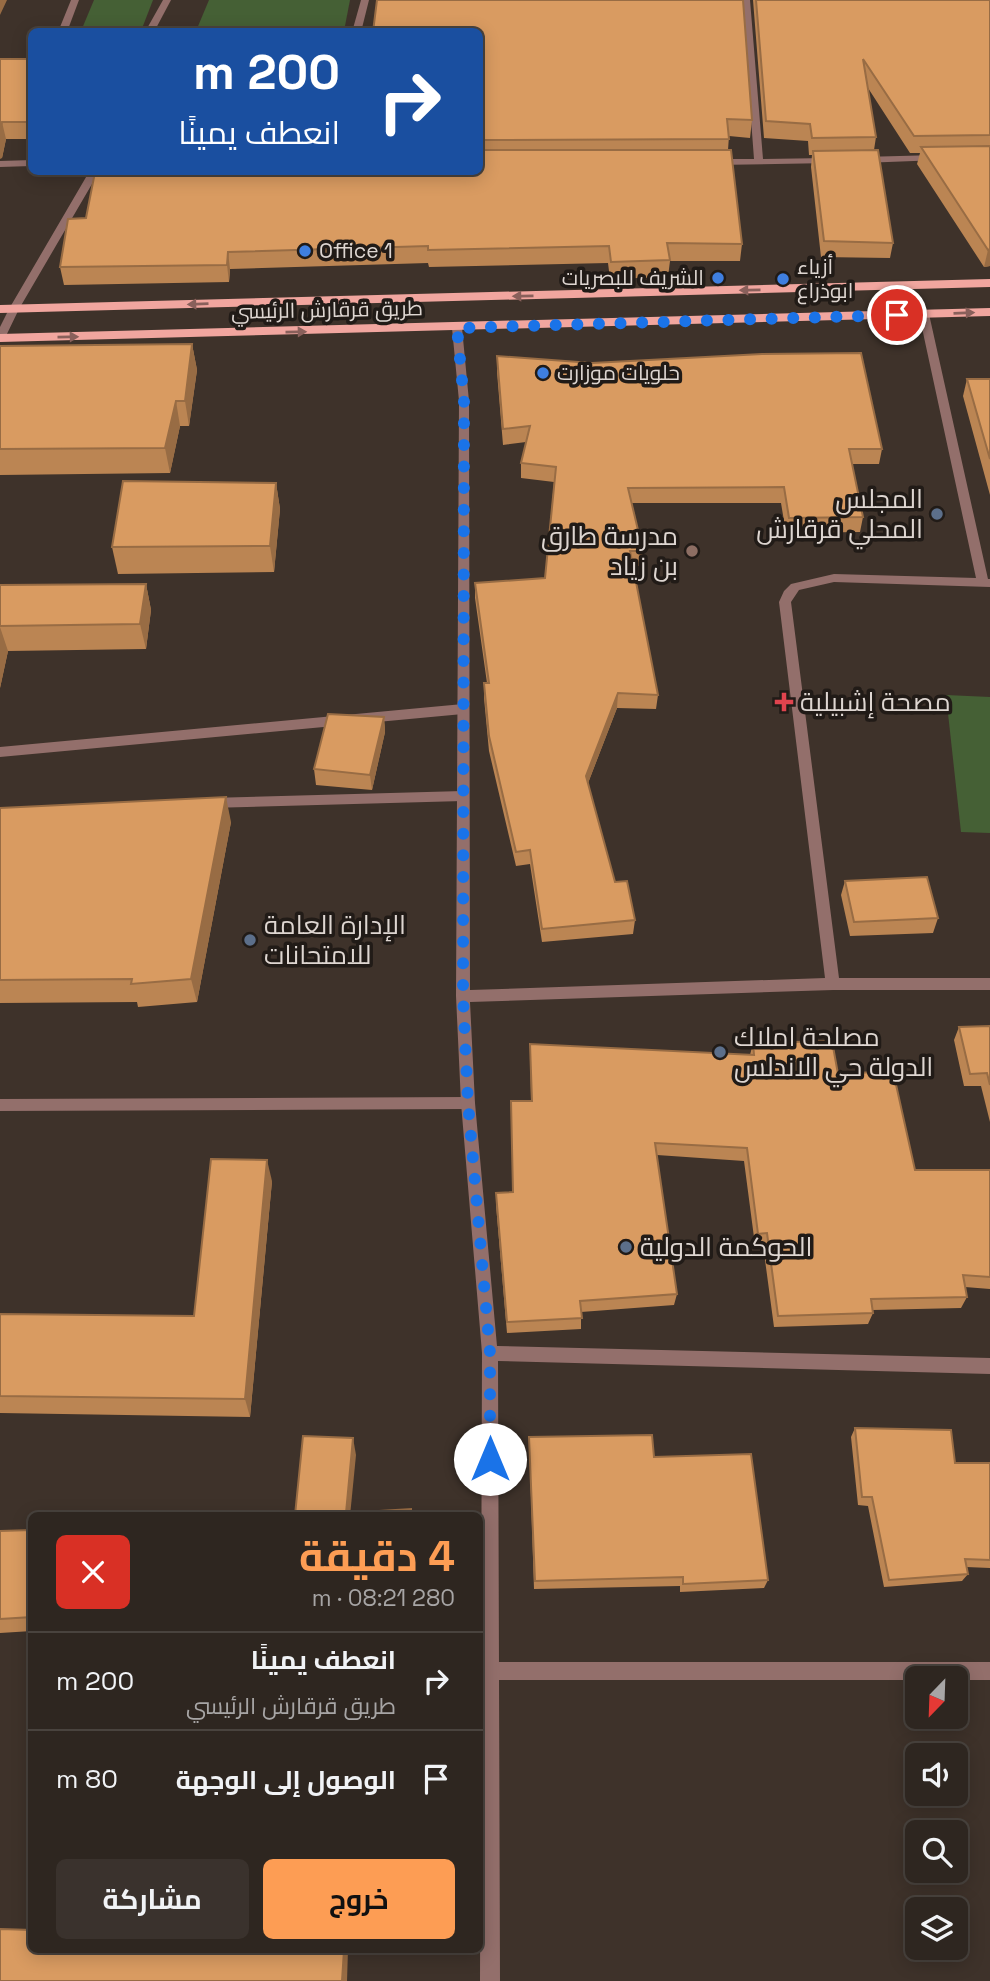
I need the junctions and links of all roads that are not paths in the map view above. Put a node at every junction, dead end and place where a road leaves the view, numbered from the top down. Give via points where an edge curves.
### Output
1 (75, 0) edge
2 (167, 0) edge
3 (365, 0) edge
4 (746, 0) edge
5 (64, 28) edge
6 (151, 28) edge
7 (357, 28) edge
8 (949, 158) edge
9 (840, 160) edge
10 (854, 160) edge
11 (703, 162) edge
12 (758, 162) junction
13 (28, 163) edge
14 (0, 164) edge
15 (92, 175) edge
16 (990, 283) edge
17 (7, 309) edge
18 (990, 312) edge
19 (924, 314) junction
20 (457, 328) junction
21 (0, 338) edge
22 (986, 583) edge
23 (463, 709) junction
24 (0, 752) edge
25 (463, 796) junction
26 (191, 804) edge
27 (833, 984) junction
28 (990, 984) edge
29 (463, 996) junction
30 (468, 1103) junction
31 (0, 1105) edge
32 (490, 1353) junction
33 (990, 1366) edge
34 (490, 1671) junction
35 (990, 1671) edge
36 (490, 1981) edge

1 - 5 street
2 - 6 street
3 - 7 street
4 - 12 street
8 - 10 street
9 - 12 street
11 - 12 street
13 - 14 street
15 - 17 street
16 -> 17 main road, طريق قرقارش الرئيسي
17 - 21 street
19 -> 18 main road, طريق قرقارش الرئيسي
19 - 20 main road, طريق قرقارش الرئيسي
19 - 22 street
21 -> 20 main road, طريق قرقارش الرئيسي
20 - 23 street via 464,401
22 - 27 street via 834,578 795,587 788,594 787,616
23 - 24 street
23 - 25 street
25 - 26 street
25 - 29 street
27 - 28 street
27 - 29 street
29 - 30 street
30 - 31 street
30 - 32 street
32 - 33 street
32 - 34 street
34 - 35 street
34 - 36 street

